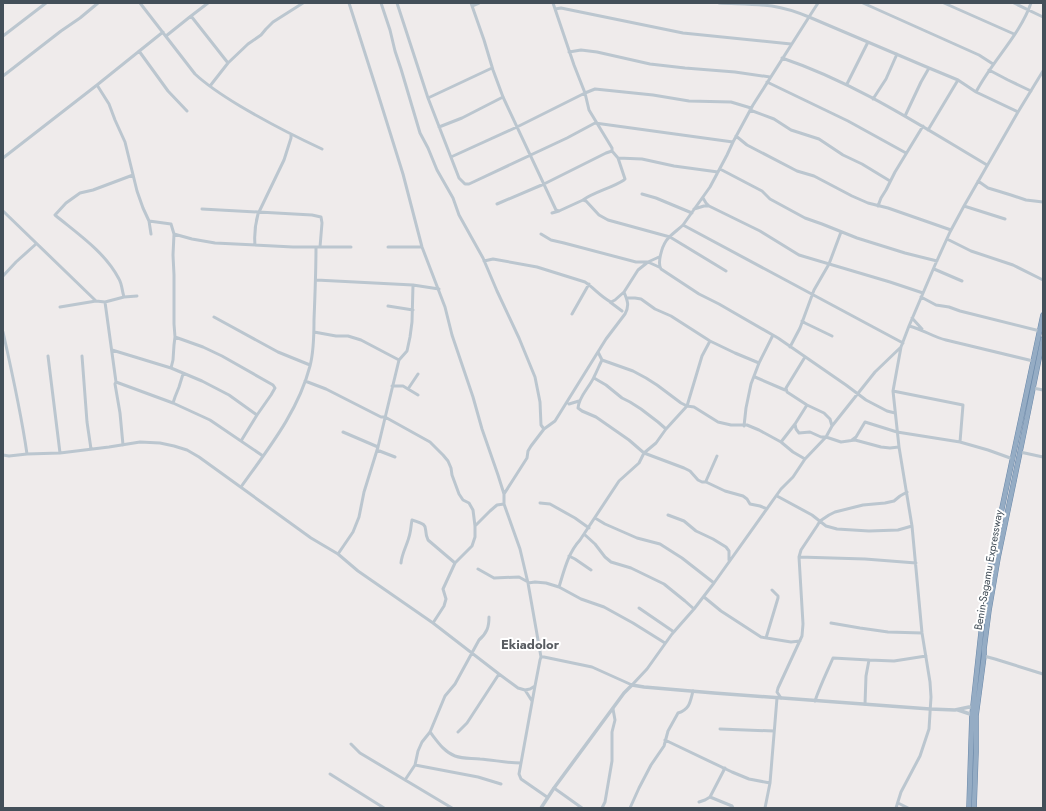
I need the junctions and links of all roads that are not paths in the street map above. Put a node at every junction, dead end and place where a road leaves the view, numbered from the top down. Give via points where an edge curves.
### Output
1 (46, 3) edge
2 (98, 3) edge
3 (140, 3) edge
4 (208, 3) edge
5 (303, 3) edge
6 (349, 3) edge
7 (381, 3) edge
8 (397, 3) edge
9 (479, 3) edge
10 (553, 3) edge
11 (719, 3) edge
12 (818, 3) edge
13 (863, 3) edge
14 (944, 3) edge
15 (1014, 3) edge
16 (1030, 3) edge
17 (471, 5) edge
18 (555, 10) junction
19 (1028, 11) junction
20 (191, 16) junction
21 (809, 17) junction
22 (1043, 17) edge
23 (163, 32) junction
24 (1014, 34) junction
25 (3, 36) edge
26 (166, 36) junction
27 (868, 42) junction
28 (791, 44) junction
29 (139, 51) junction
30 (569, 52) junction
31 (897, 54) junction
32 (782, 58) junction
33 (228, 63) junction
34 (993, 64) junction
35 (492, 68) junction
36 (929, 68) junction
37 (989, 70) junction
38 (1043, 71) edge
39 (3, 76) edge
40 (770, 77) junction
41 (958, 80) junction
42 (766, 82) junction
43 (847, 84) junction
44 (97, 85) junction
45 (210, 86) junction
46 (1031, 91) junction
47 (976, 92) junction
48 (585, 93) junction
49 (503, 97) junction
50 (428, 98) junction
51 (873, 99) junction
52 (750, 109) junction
53 (187, 111) dead end
54 (1018, 112) junction
55 (905, 116) junction
56 (597, 123) junction
57 (923, 126) junction
58 (439, 127) junction
59 (517, 127) junction
60 (928, 130) junction
61 (291, 134) junction
62 (736, 136) junction
63 (733, 142) junction
64 (322, 149) dead end
65 (612, 151) junction
66 (906, 153) junction
67 (531, 156) junction
68 (451, 157) junction
69 (3, 158) edge
70 (618, 158) junction
71 (987, 165) junction
72 (719, 170) junction
73 (133, 175) junction
74 (890, 181) junction
75 (978, 181) junction
76 (544, 184) junction
77 (642, 194) dead end
78 (703, 198) junction
79 (583, 200) junction
80 (1043, 202) edge
81 (497, 204) dead end
82 (709, 206) junction
83 (878, 206) junction
84 (964, 206) junction
85 (202, 209) dead end
86 (3, 211) edge
87 (559, 211) junction
88 (692, 211) junction
89 (259, 212) junction
90 (552, 213) dead end
91 (1005, 219) dead end
92 (149, 221) junction
93 (683, 225) junction
94 (951, 230) junction
95 (841, 232) junction
96 (151, 234) dead end
97 (174, 234) junction
98 (541, 234) dead end
99 (670, 237) junction
100 (947, 239) junction
101 (36, 244) junction
102 (255, 245) junction
103 (422, 246) junction
104 (318, 247) junction
105 (351, 247) dead end
106 (388, 247) dead end
107 (660, 257) junction
108 (484, 261) junction
109 (937, 261) junction
110 (648, 262) junction
111 (829, 264) junction
112 (659, 267) junction
113 (934, 269) junction
114 (726, 271) dead end
115 (3, 276) edge
116 (316, 280) junction
117 (1043, 280) edge
118 (962, 281) dead end
119 (589, 284) junction
120 (413, 285) junction
121 (438, 290) junction
122 (624, 292) junction
123 (923, 293) junction
124 (812, 295) junction
125 (137, 296) dead end
126 (124, 297) junction
127 (627, 298) junction
128 (921, 298) junction
129 (96, 302) junction
130 (105, 302) junction
131 (610, 302) junction
132 (388, 306) dead end
133 (60, 307) dead end
134 (413, 310) junction
135 (622, 311) dead end
136 (572, 314) dead end
137 (1043, 315) edge
138 (214, 317) dead end
139 (912, 318) junction
140 (802, 321) junction
141 (909, 326) junction
142 (924, 331) junction
143 (1040, 331) junction
144 (3, 332) edge
145 (314, 332) junction
146 (773, 335) junction
147 (832, 336) dead end
148 (175, 338) junction
149 (1043, 339) edge
150 (710, 341) junction
151 (903, 343) junction
152 (790, 347) junction
153 (901, 347) junction
154 (112, 350) junction
155 (598, 352) junction
156 (48, 356) dead end
157 (82, 356) dead end
158 (805, 357) junction
159 (399, 360) junction
160 (602, 360) junction
161 (1041, 360) edge
162 (1033, 361) junction
163 (759, 363) junction
164 (310, 365) junction
165 (171, 368) junction
166 (183, 374) junction
167 (418, 374) dead end
168 (755, 377) junction
169 (594, 378) junction
170 (305, 381) junction
171 (116, 382) junction
172 (392, 386) junction
173 (1033, 388) junction
174 (408, 389) junction
175 (786, 390) junction
176 (1043, 390) edge
177 (893, 391) junction
178 (858, 394) junction
179 (418, 395) dead end
180 (579, 402) junction
181 (173, 403) junction
182 (569, 404) dead end
183 (807, 405) junction
184 (687, 406) junction
185 (895, 413) junction
186 (257, 415) junction
187 (385, 417) junction
188 (795, 424) junction
189 (744, 426) junction
190 (832, 426) junction
191 (666, 429) junction
192 (544, 430) junction
193 (343, 432) dead end
194 (897, 432) junction
195 (826, 437) junction
196 (852, 440) junction
197 (241, 441) junction
198 (781, 442) junction
199 (960, 442) junction
200 (122, 445) junction
201 (899, 447) junction
202 (377, 448) junction
203 (91, 449) junction
204 (1020, 452) junction
205 (60, 453) junction
206 (644, 453) junction
207 (27, 454) junction
208 (3, 455) edge
209 (263, 456) junction
210 (395, 456) dead end
211 (717, 456) dead end
212 (1043, 457) edge
213 (805, 459) junction
214 (1013, 459) junction
215 (706, 482) junction
216 (241, 487) junction
217 (907, 492) junction
218 (504, 494) junction
219 (777, 496) junction
220 (540, 503) dead end
221 (504, 504) junction
222 (767, 509) junction
223 (668, 515) dead end
224 (595, 518) junction
225 (820, 521) junction
226 (475, 526) junction
227 (912, 526) junction
228 (588, 528) junction
229 (584, 534) junction
230 (338, 554) junction
231 (569, 556) junction
232 (800, 557) junction
233 (730, 560) junction
234 (401, 563) dead end
235 (455, 563) junction
236 (916, 563) junction
237 (478, 569) dead end
238 (591, 570) dead end
239 (528, 582) junction
240 (714, 583) junction
241 (559, 587) junction
242 (772, 590) dead end
243 (704, 597) junction
244 (638, 608) dead end
245 (694, 609) junction
246 (489, 617) dead end
247 (433, 623) junction
248 (831, 623) dead end
249 (674, 632) junction
250 (922, 633) junction
251 (766, 638) junction
252 (800, 641) junction
253 (665, 643) junction
254 (472, 653) junction
255 (926, 656) junction
256 (984, 656) junction
257 (541, 657) junction
258 (869, 660) junction
259 (499, 674) junction
260 (1043, 674) edge
261 (632, 685) junction
262 (535, 686) junction
263 (525, 690) junction
264 (693, 691) junction
265 (779, 698) junction
266 (532, 701) junction
267 (815, 701) junction
268 (865, 704) junction
269 (975, 708) junction
270 (613, 709) junction
271 (930, 709) junction
272 (955, 710) junction
273 (974, 715) junction
274 (720, 729) dead end
275 (774, 731) junction
276 (430, 732) junction
277 (458, 732) dead end
278 (665, 740) junction
279 (670, 740) dead end
280 (352, 744) dead end
281 (521, 763) junction
282 (414, 765) junction
283 (725, 768) junction
284 (330, 774) dead end
285 (405, 780) junction
286 (770, 783) junction
287 (501, 784) dead end
288 (554, 788) junction
289 (547, 796) junction
290 (710, 797) junction
291 (699, 802) dead end
292 (898, 803) junction
293 (384, 808) edge
294 (452, 808) edge
295 (541, 808) edge
296 (582, 808) edge
297 (602, 808) edge
298 (630, 808) edge
299 (733, 808) edge
300 (766, 808) edge
301 (896, 808) edge
302 (908, 808) edge
303 (969, 808) edge
304 (974, 808) edge

1 - 25 street
2 - 39 street
3 - 23 street
4 - 20 street
5 - 33 street via 273,22
6 - 103 street
7 - 108 street via 420,133
8 - 50 street
9 - 17 street
10 - 18 street
11 - 21 street via 773,6
12 - 21 street
13 - 34 street via 979,55
14 - 24 street
15 - 19 street
16 - 19 street
17 - 35 street
18 - 28 street via 561,8 683,33
18 - 30 street
19 - 22 street
19 - 24 street
20 - 26 street
20 - 33 street
21 - 27 street
21 - 28 street
23 - 26 street
23 - 29 street
24 - 34 street
26 - 45 street via 195,74
27 - 31 street
27 - 43 street
28 - 32 street
29 - 44 street
29 - 53 street via 168,91
30 - 40 street via 582,50 650,64
30 - 48 street
31 - 36 street
31 - 51 street via 886,79
32 - 40 street
32 - 43 street
33 - 45 street
34 - 37 street
35 - 49 street
35 - 50 street
36 - 41 street
36 - 55 street
37 - 46 street
37 - 47 street
38 - 46 street
40 - 42 street
41 - 47 street
41 - 60 street
42 - 52 street
42 - 66 street
43 - 51 street
44 - 69 street
44 - 73 street via 109,104 125,142
45 - 61 street via 263,120
46 - 54 street
47 - 54 street
48 - 52 street via 595,89 689,101 731,102
48 - 56 street via 589,110
48 - 59 street
49 - 58 street
49 - 59 street
50 - 58 street
51 - 55 street
52 - 62 street
52 - 74 street via 771,117 791,130 819,139
54 - 71 street
55 - 57 street
56 - 63 street
56 - 65 street
56 - 67 street
57 - 60 street
57 - 66 street
58 - 68 street
59 - 67 street
59 - 68 street
60 - 71 street
61 - 64 street
61 - 89 street via 284,160
62 - 63 street
62 - 83 street via 747,145 797,171 814,176
63 - 72 street
65 - 70 street
65 - 76 street
66 - 74 street
67 - 68 street via 469,184 464,184 459,178
67 - 76 street
70 - 72 street
70 - 79 street via 624,180
71 - 75 street
72 - 78 street
72 - 95 street via 762,191 770,199 805,218
73 - 92 street
73 - 126 street via 80,193 54,215 92,246 110,266 120,280
74 - 83 street
75 - 80 street via 998,192
75 - 84 street
76 - 81 street
76 - 87 street via 556,210
77 - 88 street
78 - 82 street
78 - 88 street
79 - 87 street
79 - 99 street via 608,220
82 - 88 street
82 - 111 street via 760,231 798,255
83 - 94 street
84 - 91 street
84 - 94 street
85 - 89 street
86 - 101 street
87 - 90 street
88 - 93 street
89 - 102 street via 254,233
89 - 104 street via 321,217
92 - 96 street
92 - 97 street via 171,224
93 - 99 street
93 - 124 street
94 - 100 street
95 - 109 street
95 - 111 street
97 - 102 street via 215,243
97 - 148 street
98 - 110 street via 564,244 636,262
99 - 107 street via 665,242
99 - 114 street
100 - 109 street
100 - 117 street via 970,251 1013,265
101 - 115 street
101 - 129 street
102 - 104 street
103 - 106 street
103 - 121 street
104 - 105 street
104 - 116 street
107 - 110 street
107 - 112 street
108 - 119 street via 493,259 537,267
108 - 192 street via 535,377 541,425
109 - 113 street
110 - 112 street
110 - 122 street via 638,270
111 - 123 street
111 - 124 street
112 - 146 street via 699,294
113 - 118 street
113 - 123 street
116 - 120 street
116 - 145 street
119 - 131 street
119 - 136 street
120 - 121 street
120 - 134 street
121 - 218 street
122 - 127 street
122 - 131 street
123 - 128 street
124 - 140 street
124 - 151 street
125 - 126 street
126 - 130 street
127 - 150 street via 641,299 655,310 671,316
127 - 155 street via 627,311
128 - 139 street
128 - 143 street via 960,312
129 - 130 street
129 - 133 street
130 - 154 street
131 - 135 street
132 - 134 street
134 - 159 street via 407,351
137 - 143 highway
138 - 164 street via 278,352
139 - 141 street
139 - 142 street
140 - 147 street
140 - 152 street
141 - 142 street
141 - 151 street
142 - 162 street via 938,338
143 - 162 highway
144 - 207 street via 15,382
145 - 159 street via 361,340
145 - 164 street
146 - 152 street
146 - 163 street
148 - 165 street
148 - 186 street via 222,356 273,385 275,388
149 - 161 highway, Benin-Sagamu Expressway
150 - 163 street
150 - 184 street via 702,356
151 - 153 street
152 - 158 street
153 - 177 street
153 - 178 street via 875,372
154 - 165 street
154 - 171 street
155 - 160 street
155 - 192 street via 561,414
156 - 205 street
157 - 203 street
158 - 175 street
158 - 178 street
159 - 172 street
160 - 169 street
160 - 184 street via 646,378
161 - 173 highway, Benin-Sagamu Expressway
162 - 214 highway
163 - 168 street
164 - 170 street
165 - 166 street
166 - 181 street
166 - 186 street via 229,395
167 - 174 street
168 - 175 street
168 - 189 street via 751,384
169 - 180 street
169 - 191 street
170 - 187 street
170 - 209 street via 292,412
171 - 181 street
171 - 200 street
172 - 174 street via 403,386
172 - 187 street
173 - 176 street
173 - 204 highway, Benin-Sagamu Expressway
174 - 179 street
175 - 183 street
177 - 185 street
177 - 199 street via 963,405
178 - 185 street
178 - 190 street
180 - 182 street
180 - 206 street via 578,408 596,417
181 - 197 street via 210,420
183 - 188 street
183 - 190 street via 824,413
184 - 189 street via 694,407 718,422
184 - 191 street
185 - 194 street
186 - 197 street
187 - 202 street
187 - 226 street via 430,442 448,461 459,494 473,510
188 - 195 street via 799,433 810,432
188 - 198 street
189 - 198 street via 759,430
190 - 195 street
191 - 206 street via 656,443
192 - 218 street via 531,446 527,458
193 - 202 street
194 - 196 street via 865,422
194 - 199 street
194 - 201 street
195 - 196 street via 841,442
195 - 213 street
196 - 201 street via 886,448
197 - 209 street
198 - 213 street
199 - 214 street
200 - 203 street
200 - 216 street via 140,442 160,443 187,450
201 - 217 street
202 - 210 street
202 - 230 street via 359,517 353,532
203 - 205 street
204 - 212 street
204 - 256 highway, Benin-Sagamu Expressway via 998,558
205 - 207 street
206 - 215 street via 684,468 698,480
206 - 224 street via 639,463 619,481
207 - 208 street
209 - 216 street
211 - 215 street
213 - 219 street
214 - 269 highway via 994,546 983,615
215 - 222 street via 743,496 750,504
216 - 230 street via 311,538
217 - 225 street via 894,501 835,512
217 - 227 street
218 - 221 street
219 - 222 street
219 - 225 street
220 - 228 street via 550,504
221 - 226 street via 497,505
221 - 239 street via 520,548
222 - 233 street
223 - 233 street via 684,521 696,531 726,547
224 - 228 street
224 - 240 street via 637,538 660,544
225 - 227 street via 837,529 869,531 898,530
225 - 232 street via 801,550
226 - 235 street via 472,546
227 - 236 street
228 - 229 street
229 - 231 street
229 - 245 street via 611,562 631,568 664,584
230 - 247 street via 358,571
231 - 238 street
231 - 241 street
232 - 236 street
232 - 252 street via 803,624
233 - 240 street
234 - 235 street via 412,520 423,523 428,540
235 - 247 street via 443,589 446,599 444,606
236 - 250 street
237 - 239 street via 494,578 519,577
239 - 241 street
239 - 257 street
240 - 243 street
241 - 253 street via 581,599 604,607
242 - 251 street via 778,598
243 - 245 street
243 - 251 street via 721,611
244 - 249 street
245 - 249 street
246 - 254 street via 487,630
247 - 254 street
248 - 250 street via 888,632
249 - 253 street
250 - 255 street
251 - 252 street
252 - 265 street via 778,688
253 - 261 street
254 - 259 street
254 - 276 street via 455,684 445,696
255 - 258 street via 894,661
255 - 271 street via 930,682
256 - 260 street
256 - 269 highway, Benin-Sagamu Expressway
257 - 261 street via 592,667
257 - 262 street
258 - 267 street via 833,658
258 - 268 street
259 - 263 street
259 - 277 street via 467,723
261 - 264 street
261 - 270 street
262 - 263 street
262 - 266 street
263 - 266 street
264 - 265 street
264 - 278 street via 688,707 678,713
265 - 267 street
265 - 275 street
266 - 281 street
267 - 268 street
268 - 271 street
269 - 272 street
269 - 273 highway
270 - 288 street
270 - 297 street via 615,720 612,732 612,761
271 - 272 street
271 - 292 street via 929,729 920,756
272 - 273 street
273 - 303 highway
273 - 304 highway
274 - 275 street
275 - 286 street
276 - 281 street via 445,750 454,756
276 - 282 street via 422,742
278 - 283 street
278 - 298 street
279 - 283 street
280 - 285 street via 360,753
281 - 289 street via 521,779
282 - 285 street
282 - 287 street
283 - 286 street via 750,779
283 - 290 street
284 - 293 street
285 - 294 street
286 - 300 street
288 - 289 street
288 - 296 street
289 - 295 street
290 - 291 street
290 - 299 street
292 - 301 street
292 - 302 street

